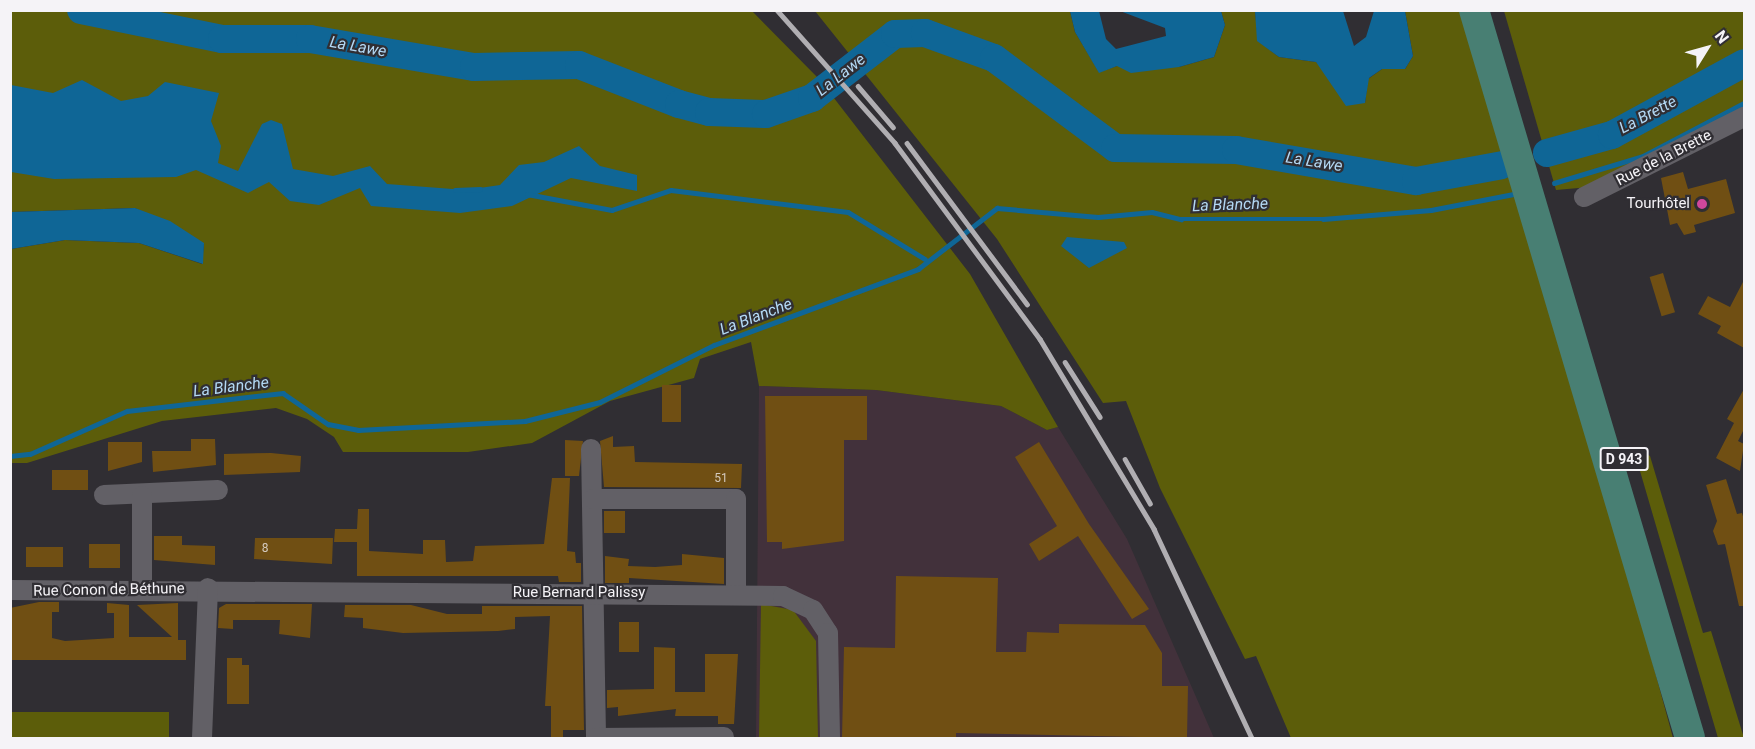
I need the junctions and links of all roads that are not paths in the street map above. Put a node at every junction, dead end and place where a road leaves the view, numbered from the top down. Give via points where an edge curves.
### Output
1 (1474, 10) edge
2 (1490, 10) edge
3 (1744, 117) edge
4 (1584, 197) dead end
5 (591, 449) dead end
6 (218, 490) dead end
7 (104, 495) dead end
8 (142, 496) junction
9 (593, 500) junction
10 (208, 588) junction
11 (142, 589) junction
12 (10, 590) edge
13 (736, 592) junction
14 (596, 594) junction
15 (724, 737) dead end
16 (202, 738) edge
17 (596, 738) edge
18 (830, 738) edge
19 (1690, 738) edge
20 (1704, 738) edge

1 - 19 main road, D 943
2 - 20 main road, D 943
3 - 4 street, Rue de la Brette
5 - 9 street
6 - 8 street
7 - 8 street
8 - 11 street
9 - 13 street via 736,499
9 - 14 street
10 - 11 street, Rue Conon de Béthune
10 - 14 street, Rue Bernard Palissy
10 - 16 street
11 - 12 street, Rue Conon de Béthune
13 - 14 street, Rue Bernard Palissy
13 - 18 street, Rue Bernard Palissy via 783,596 821,619 830,648
14 - 17 street
15 - 17 street

